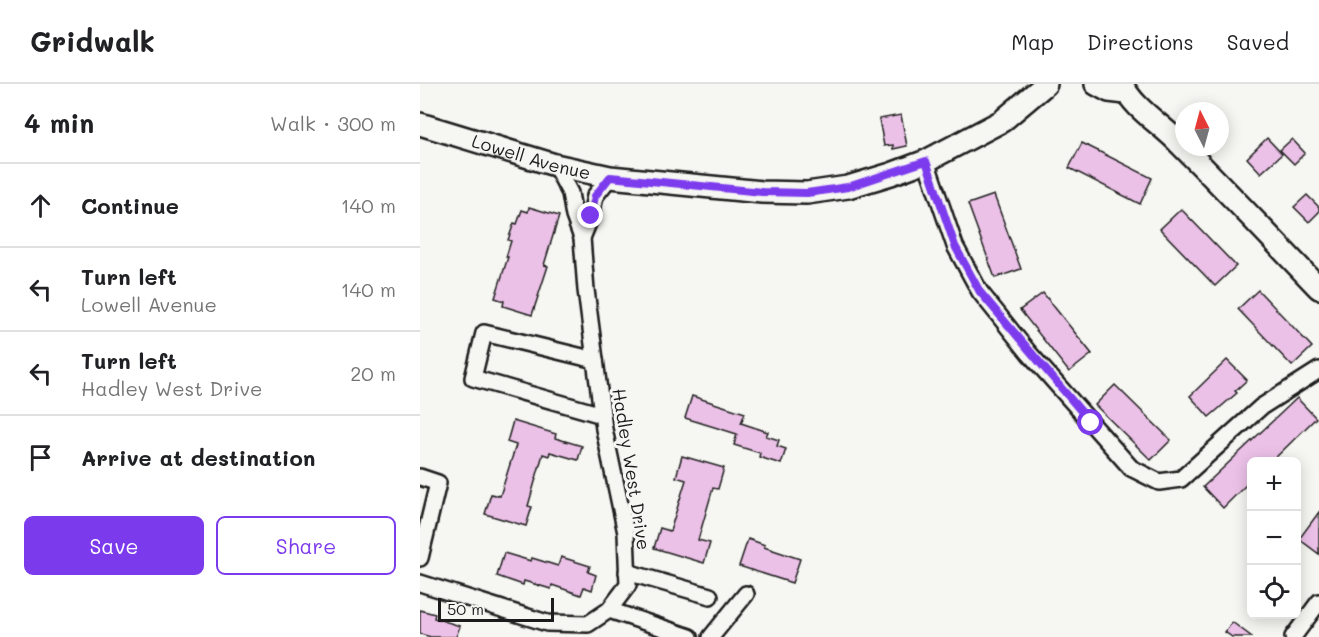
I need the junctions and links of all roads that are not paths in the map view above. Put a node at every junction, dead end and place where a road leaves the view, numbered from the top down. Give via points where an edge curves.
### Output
1 (1046, 84) edge
2 (1096, 84) edge
3 (1124, 88) edge
4 (420, 124) edge
5 (926, 161) junction
6 (555, 165) junction
7 (610, 177) junction
8 (582, 238) junction
9 (1319, 288) edge
10 (595, 360) junction
11 (1319, 370) edge
12 (602, 415) junction
13 (420, 477) edge
14 (424, 528) edge
15 (420, 558) edge
16 (627, 572) junction
17 (420, 583) edge
18 (746, 594) dead end
19 (710, 596) dead end
20 (1319, 602) edge
21 (609, 610) junction
22 (690, 637) edge
23 (711, 637) edge
24 (1293, 637) edge

1 - 5 main road, Lowell Avenue via 1002,121
2 - 3 main road via 1109,91
3 - 9 main road
4 - 6 main road, Lowell Avenue
5 - 7 main road, Lowell Avenue via 848,187 807,193
5 - 11 street via 955,246 980,292 1131,468 1159,482 1181,479 1261,407
6 - 7 main road, Lowell Avenue
6 - 8 street, Hadley West Drive via 570,193
7 - 8 street, Hadley West Drive via 595,196
8 - 10 street, Hadley West Drive
10 - 12 street, Hadley West Drive
10 - 12 street via 484,333 473,378
12 - 16 street, Hadley West Drive via 626,532
13 - 14 street via 438,483
14 - 15 street
16 - 19 street
16 - 21 street, Hadley West Drive via 628,585
17 - 21 street, Hadley West Drive via 547,623 588,624
18 - 23 street
20 - 24 street
21 - 22 street

